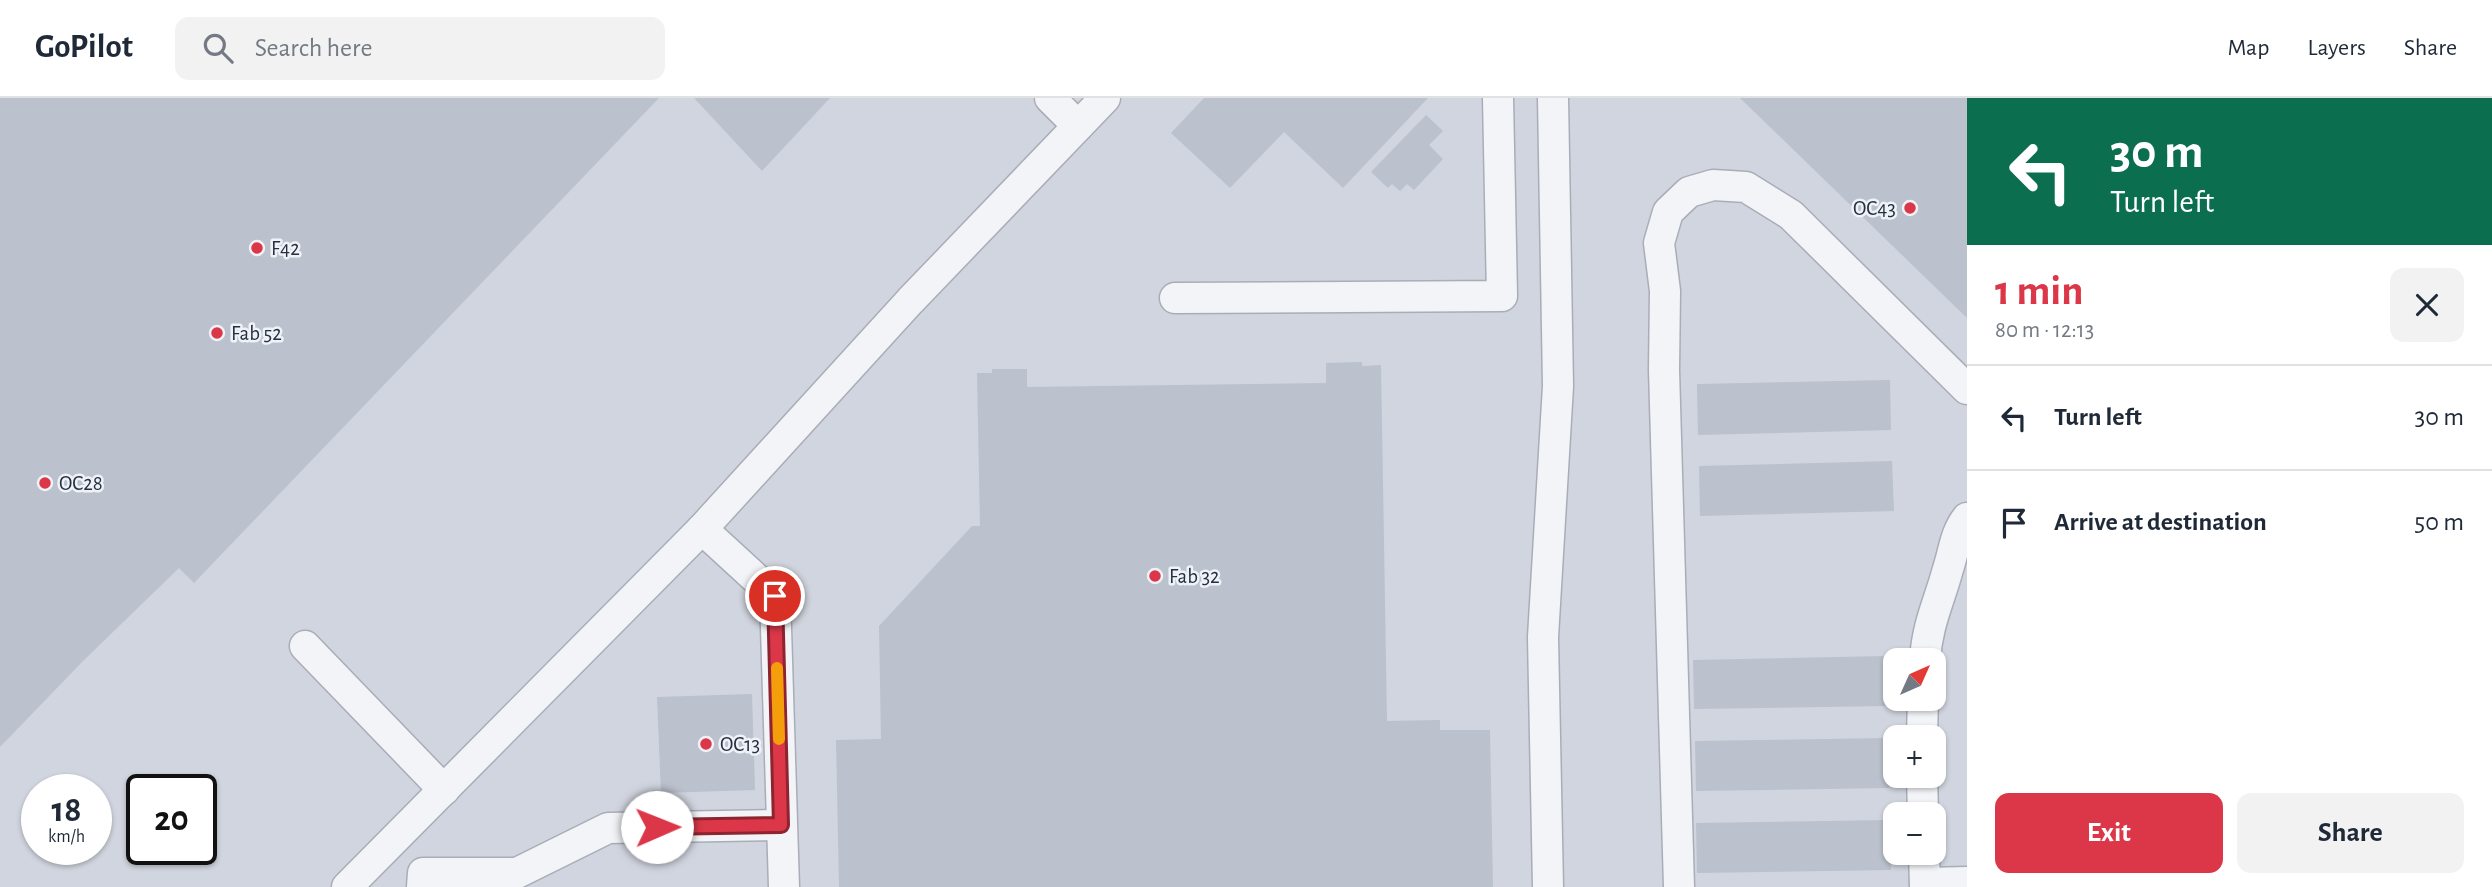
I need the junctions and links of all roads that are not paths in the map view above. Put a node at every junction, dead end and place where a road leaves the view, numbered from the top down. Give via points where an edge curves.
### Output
1 (1051, 98) edge
2 (1105, 98) edge
3 (1498, 98) edge
4 (1553, 98) edge
5 (1078, 126) junction
6 (1175, 299) dead end
7 (1967, 389) edge
8 (1967, 518) edge
9 (702, 529) junction
10 (305, 646) dead end
11 (1925, 648) edge
12 (444, 790) junction
13 (781, 825) junction
14 (1924, 865) edge
15 (1967, 882) edge
16 (1925, 885) edge
17 (347, 887) edge
18 (422, 887) edge
19 (784, 887) edge
20 (1548, 887) edge
21 (1679, 887) edge

1 - 5 lane
2 - 5 lane
3 - 6 lane via 1502,296
4 - 20 lane via 1558,386 1543,637
5 - 9 lane
7 - 21 lane via 1791,215 1746,187 1701,188 1689,192 1668,212 1659,243 1665,291
8 - 11 lane via 1959,528
9 - 12 lane
9 - 13 lane via 775,596
10 - 12 lane
12 - 17 lane
13 - 18 lane via 608,828 517,873 424,873
13 - 19 lane
14 - 16 lane
15 - 16 lane

